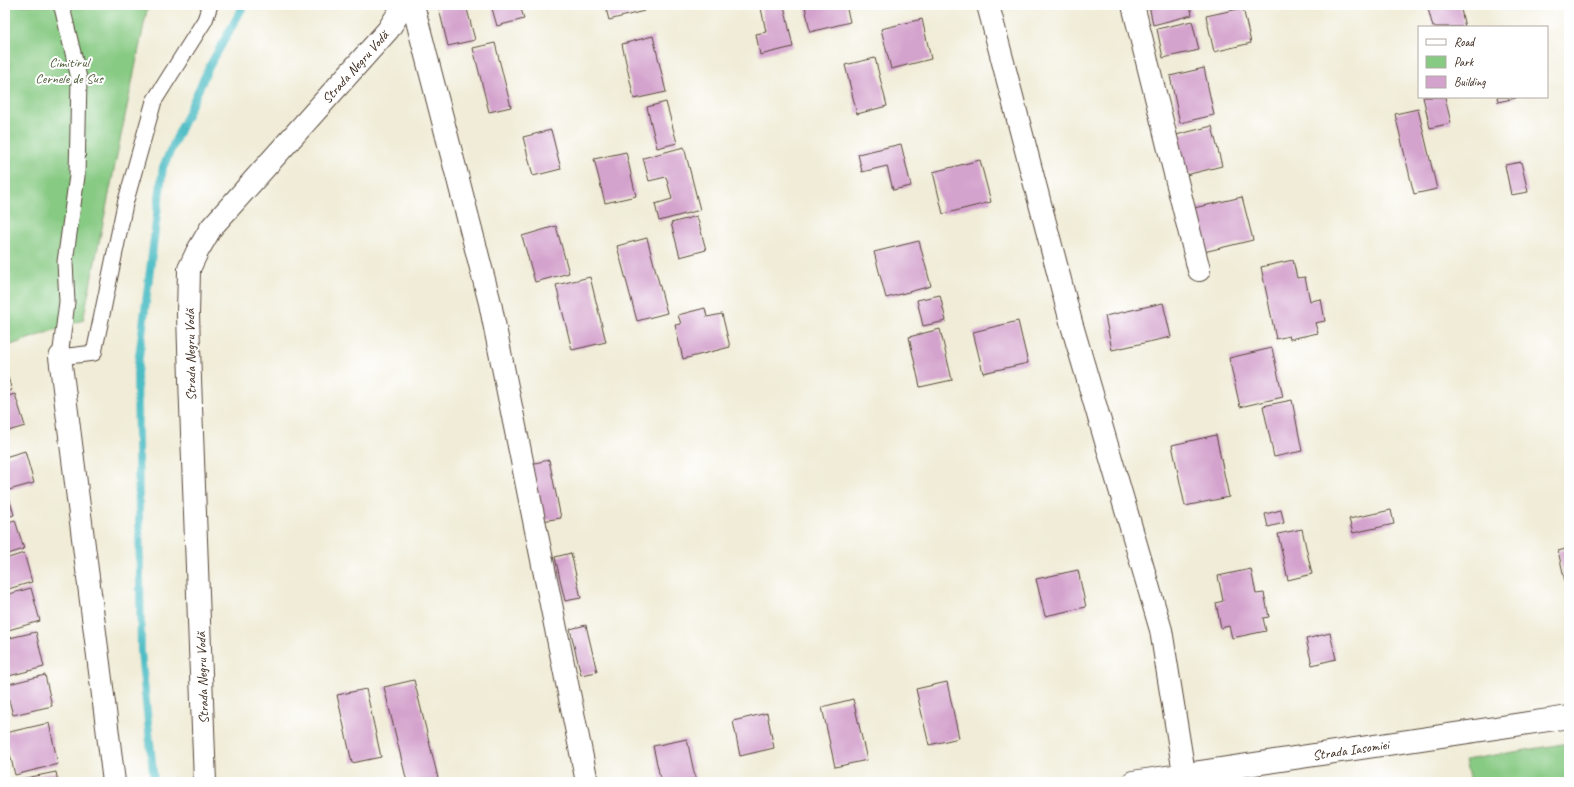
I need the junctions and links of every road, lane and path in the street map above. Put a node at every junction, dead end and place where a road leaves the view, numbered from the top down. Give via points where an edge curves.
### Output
1 (60, 5) edge
2 (210, 5) edge
3 (404, 5) edge
4 (413, 5) edge
5 (988, 5) edge
6 (1133, 5) edge
7 (1198, 270) dead end
8 (60, 357) junction
9 (1569, 717) edge
10 (1184, 774) junction
11 (114, 782) edge
12 (205, 782) edge
13 (587, 782) edge
14 (1133, 782) edge

1 - 8 lane via 79,78 77,176 65,262 66,302
2 - 8 lane via 205,20 154,101 125,204 94,353
3 - 12 street, Strada Negru Vodă via 388,30 211,228 189,268 188,315
4 - 13 street via 490,303
5 - 10 street via 1071,322 1161,630
6 - 7 street
8 - 11 street
9 - 10 street, Strada Iasomiei
10 - 14 street, Strada Iasomiei

